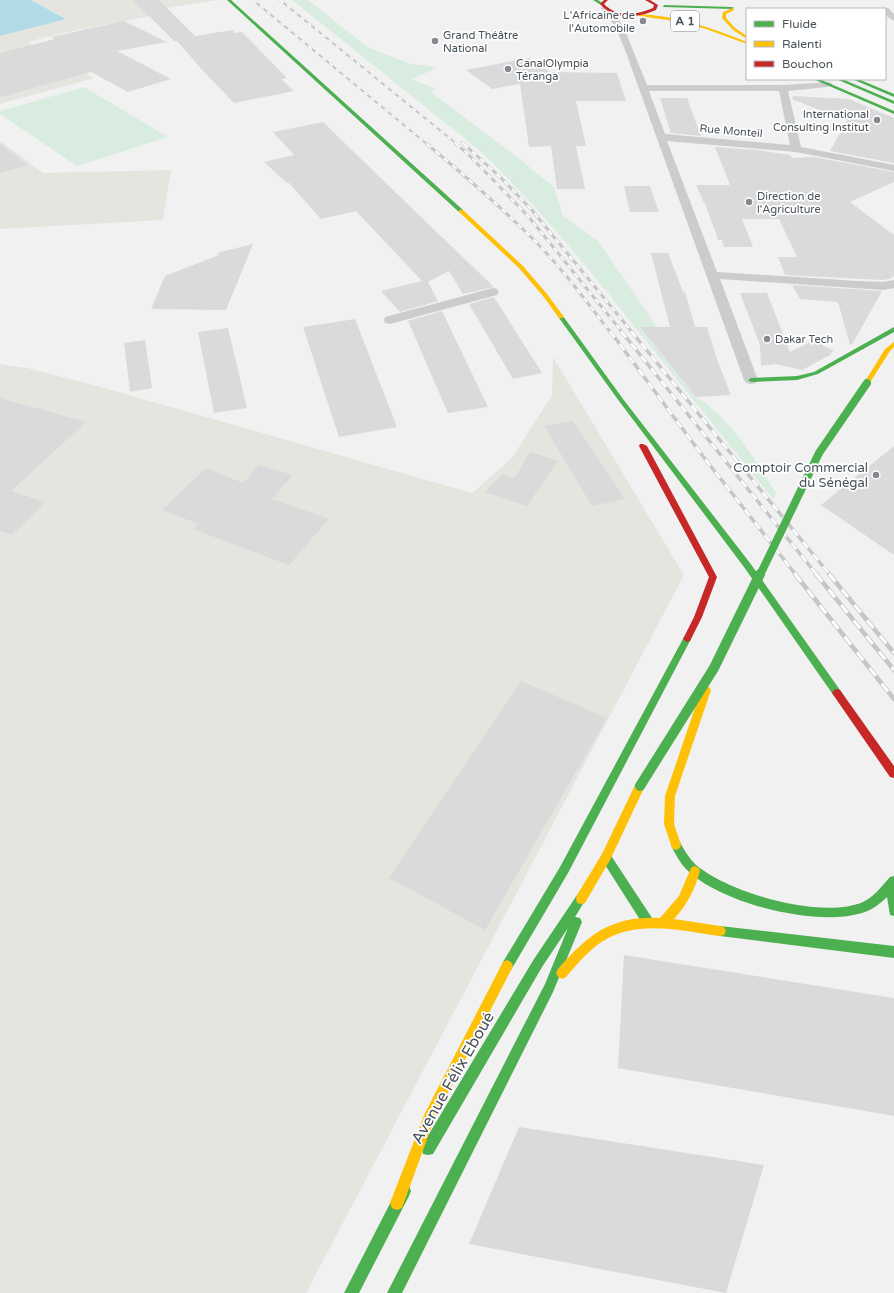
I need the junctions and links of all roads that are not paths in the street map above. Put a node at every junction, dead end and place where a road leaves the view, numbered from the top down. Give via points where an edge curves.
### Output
1 (229, 0) edge
2 (649, 1) edge
3 (602, 3) edge
4 (664, 6) junction
5 (733, 8) edge
6 (886, 11) edge
7 (637, 15) junction
8 (894, 20) edge
9 (619, 26) junction
10 (729, 36) junction
11 (745, 42) edge
12 (818, 80) edge
13 (840, 80) edge
14 (856, 80) edge
15 (827, 84) junction
16 (642, 88) junction
17 (783, 88) junction
18 (894, 96) edge
19 (894, 103) edge
20 (894, 113) edge
21 (660, 137) junction
22 (796, 149) junction
23 (894, 168) edge
24 (711, 275) junction
25 (892, 286) edge
26 (493, 292) dead end
27 (390, 320) dead end
28 (894, 329) edge
29 (890, 347) edge
30 (888, 367) dead end
31 (751, 380) joint
32 (867, 384) junction
33 (621, 400) junction
34 (714, 668) junction
35 (894, 774) edge
36 (606, 857) junction
37 (695, 871) junction
38 (894, 881) edge
39 (591, 883) junction
40 (894, 886) edge
41 (894, 911) edge
42 (648, 922) junction
43 (662, 923) junction
44 (894, 952) edge
45 (549, 988) junction
46 (397, 1203) junction
47 (351, 1293) edge
48 (394, 1293) edge

1 - 33 main road via 521,267 545,295
2 - 4 main road, A 1
2 - 7 main road via 656,5 655,9 650,13
3 - 7 main road via 618,14
3 - 9 street
4 - 5 main road
4 - 10 main road, A 1 via 708,24
5 - 11 main road via 724,13 724,18
6 - 8 street
7 - 9 street via 624,19
7 - 10 main road, A 1 via 677,18
9 - 16 street
10 - 11 main road, A 1
12 - 15 main road
13 - 19 main road
14 - 18 main road
15 - 17 street
15 - 20 main road
16 - 17 street
16 - 21 street
17 - 22 street
21 - 22 street, Rue Monteil
21 - 24 street
22 - 23 street, Rue Monteil
24 - 25 street
24 - 31 street
26 - 27 street
28 - 31 main road via 816,372 797,378
29 - 32 main road
30 - 32 main road
32 - 34 main road, bridge via 820,453
33 - 35 main road
33 - 46 main road via 716,576 666,680 564,870 506,970 429,1118
34 - 36 main road, Avenue Félix Eboué, bridge via 640,786
34 - 37 main road, bridge via 673,786 668,811 674,840
36 - 39 main road, Avenue Félix Eboué
36 - 42 main road
37 - 38 main road via 729,890 753,899 796,910 824,912 862,908 874,901
37 - 43 main road via 686,898
39 - 45 main road, Avenue Félix Eboué
39 - 46 main road, Avenue Félix Eboué via 538,963
40 - 41 main road
42 - 43 main road
42 - 45 main road via 617,928 588,944
43 - 44 main road
45 - 48 main road, Avenue Félix Eboué
46 - 47 main road, Avenue Félix Eboué

